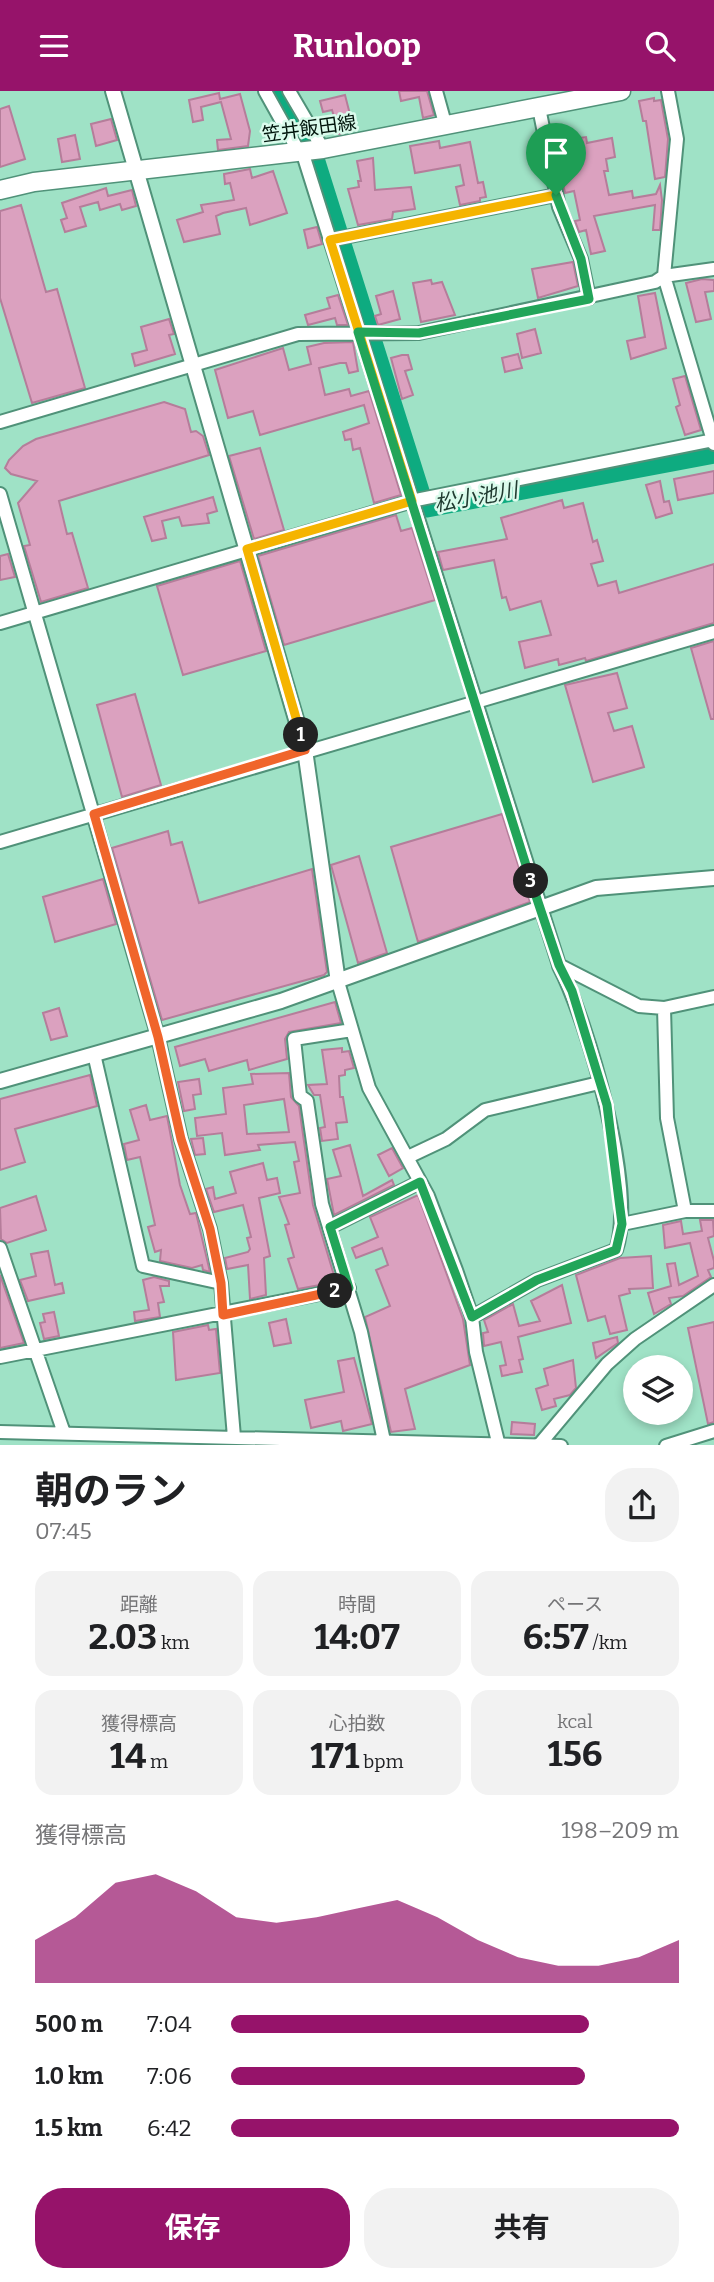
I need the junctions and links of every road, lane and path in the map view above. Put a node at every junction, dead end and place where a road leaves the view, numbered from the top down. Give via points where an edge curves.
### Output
1 (113, 91) edge
2 (265, 91) edge
3 (289, 91) edge
4 (436, 91) edge
5 (621, 91) edge
6 (668, 91) edge
7 (538, 108) junction
8 (446, 127) junction
9 (309, 150) junction
10 (136, 170) junction
11 (0, 190) edge
12 (556, 195) junction
13 (330, 240) junction
14 (714, 269) edge
15 (664, 277) junction
16 (589, 299) junction
17 (359, 332) junction
18 (193, 366) junction
19 (0, 422) edge
20 (714, 441) edge
21 (0, 495) edge
22 (419, 499) junction
23 (247, 549) junction
24 (34, 613) junction
25 (0, 623) edge
26 (714, 632) edge
27 (475, 702) junction
28 (305, 750) junction
29 (94, 814) junction
30 (0, 842) edge
31 (714, 878) edge
32 (539, 906) junction
33 (559, 965) junction
34 (338, 982) junction
35 (714, 997) edge
36 (664, 1008) junction
37 (352, 1030) junction
38 (158, 1037) junction
39 (94, 1054) junction
40 (0, 1081) edge
41 (599, 1083) junction
42 (408, 1157) junction
43 (420, 1182) junction
44 (685, 1210) junction
45 (714, 1211) edge
46 (622, 1224) junction
47 (330, 1227) junction
48 (0, 1248) edge
49 (221, 1283) junction
50 (714, 1285) edge
51 (349, 1288) junction
52 (223, 1315) junction
53 (472, 1317) junction
54 (35, 1351) junction
55 (0, 1357) edge
56 (714, 1431) edge
57 (0, 1432) edge
58 (64, 1433) junction
59 (234, 1437) junction
60 (384, 1441) junction
61 (499, 1445) edge
62 (539, 1445) edge
63 (561, 1445) edge
64 (666, 1445) edge

1 - 10 street
2 - 9 street
3 - 9 street
4 - 8 street
5 - 7 main road, 笠井飯田線
6 - 15 street via 677,139
7 - 8 main road, 笠井飯田線
7 - 12 street
8 - 9 main road, 笠井飯田線
9 - 10 main road, 笠井飯田線
9 - 13 street
10 - 11 main road, 笠井飯田線
10 - 18 street
12 - 13 street
12 - 16 street via 581,259
13 - 17 street
14 - 15 street
15 - 16 street
15 - 20 street
16 - 17 street via 419,333
17 - 18 street via 298,334
17 - 22 street
18 - 19 street
18 - 23 street
20 - 22 street
21 - 24 street
22 - 23 street
22 - 27 street
23 - 24 street
23 - 28 street
24 - 25 street
24 - 29 street
26 - 27 street
27 - 28 street
27 - 32 street
28 - 29 street
28 - 34 street
29 - 30 street
29 - 38 street
31 - 32 street via 596,888
32 - 33 street
32 - 34 street
33 - 36 street via 639,1006
33 - 41 street via 572,991
34 - 37 street
34 - 38 street
35 - 36 street
36 - 44 street via 667,1118
37 - 42 street via 378,1109
37 - 47 street via 294,1039 300,1096 307,1101 322,1204
38 - 39 street
38 - 49 street
39 - 40 street
39 - 49 street via 143,1266
41 - 42 street via 485,1110 446,1139
41 - 46 street via 612,1130
42 - 43 street
43 - 47 street
43 - 53 street
44 - 45 street
44 - 46 street
46 - 53 street via 616,1250 537,1280
47 - 51 street
48 - 54 street
49 - 52 street
50 - 62 street via 607,1364
51 - 52 street
51 - 60 street
52 - 54 street
52 - 59 street
53 - 61 street
54 - 55 street
54 - 58 street
56 - 64 street
57 - 58 street
58 - 59 street
59 - 60 street
60 - 61 street
61 - 62 street
62 - 63 street

